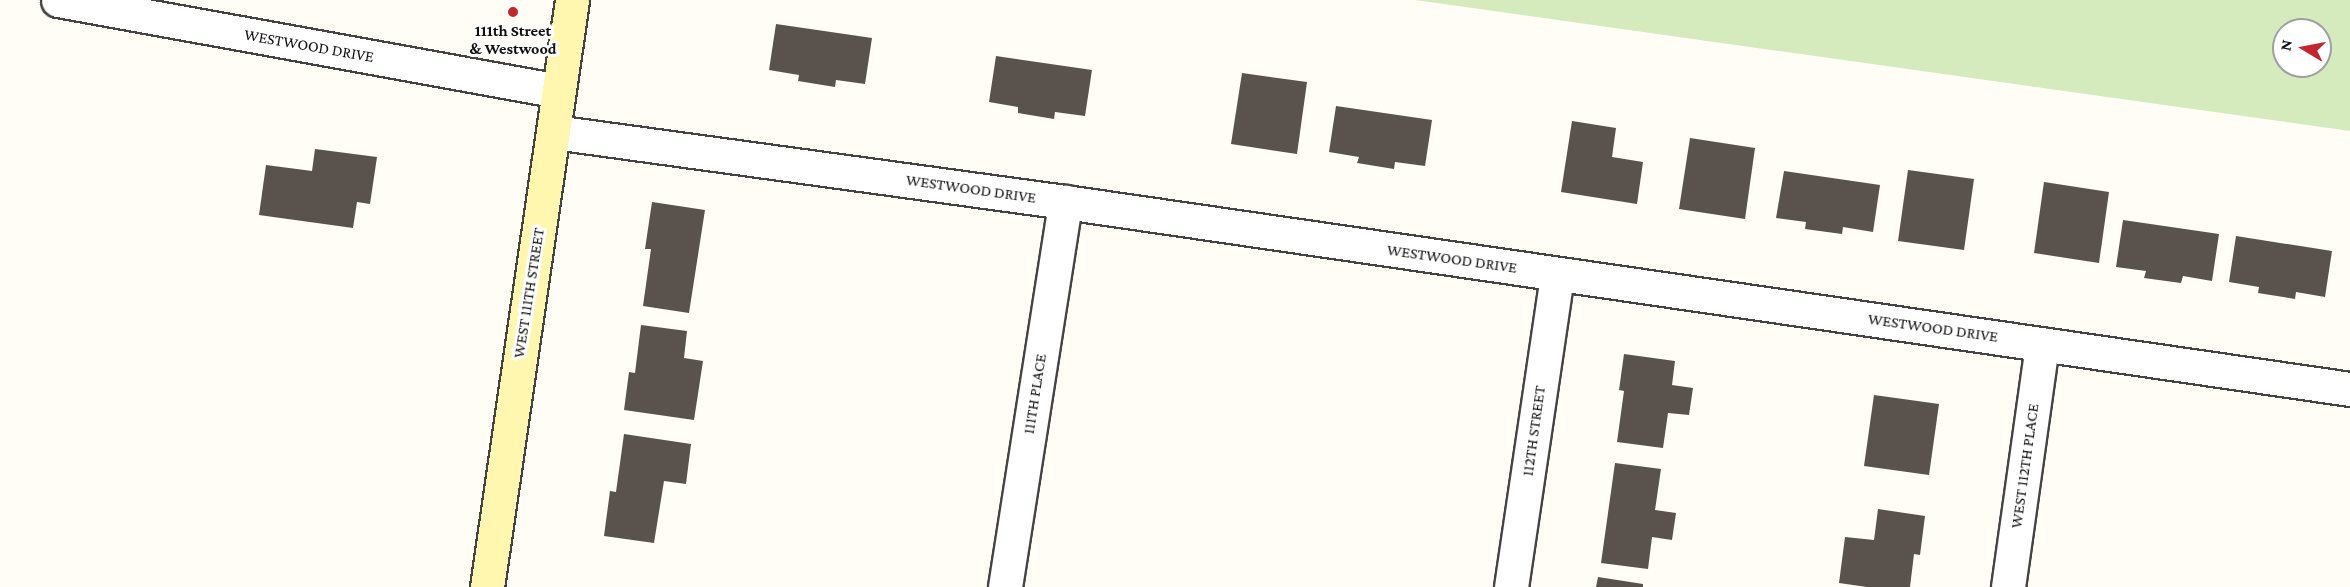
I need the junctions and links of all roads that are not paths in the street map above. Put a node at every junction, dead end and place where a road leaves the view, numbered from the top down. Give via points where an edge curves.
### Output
1 (58, 0) edge
2 (572, 0) edge
3 (559, 91) junction
4 (554, 132) junction
5 (1065, 202) junction
6 (1557, 274) junction
7 (2042, 344) junction
8 (2350, 389) edge
9 (487, 587) edge
10 (1005, 587) edge
11 (1511, 587) edge
12 (2008, 587) edge

1 - 3 street, WESTWOOD DRIVE
2 - 3 main road, WEST 111TH STREET
3 - 4 main road, WEST 111TH STREET
4 - 5 street, WESTWOOD DRIVE
4 - 9 main road, WEST 111TH STREET
5 - 6 street, WESTWOOD DRIVE
5 - 10 street, 111TH PLACE
6 - 7 street, WESTWOOD DRIVE
6 - 11 street, 112TH STREET
7 - 8 street, WESTWOOD DRIVE
7 - 12 street, WEST 112TH PLACE

